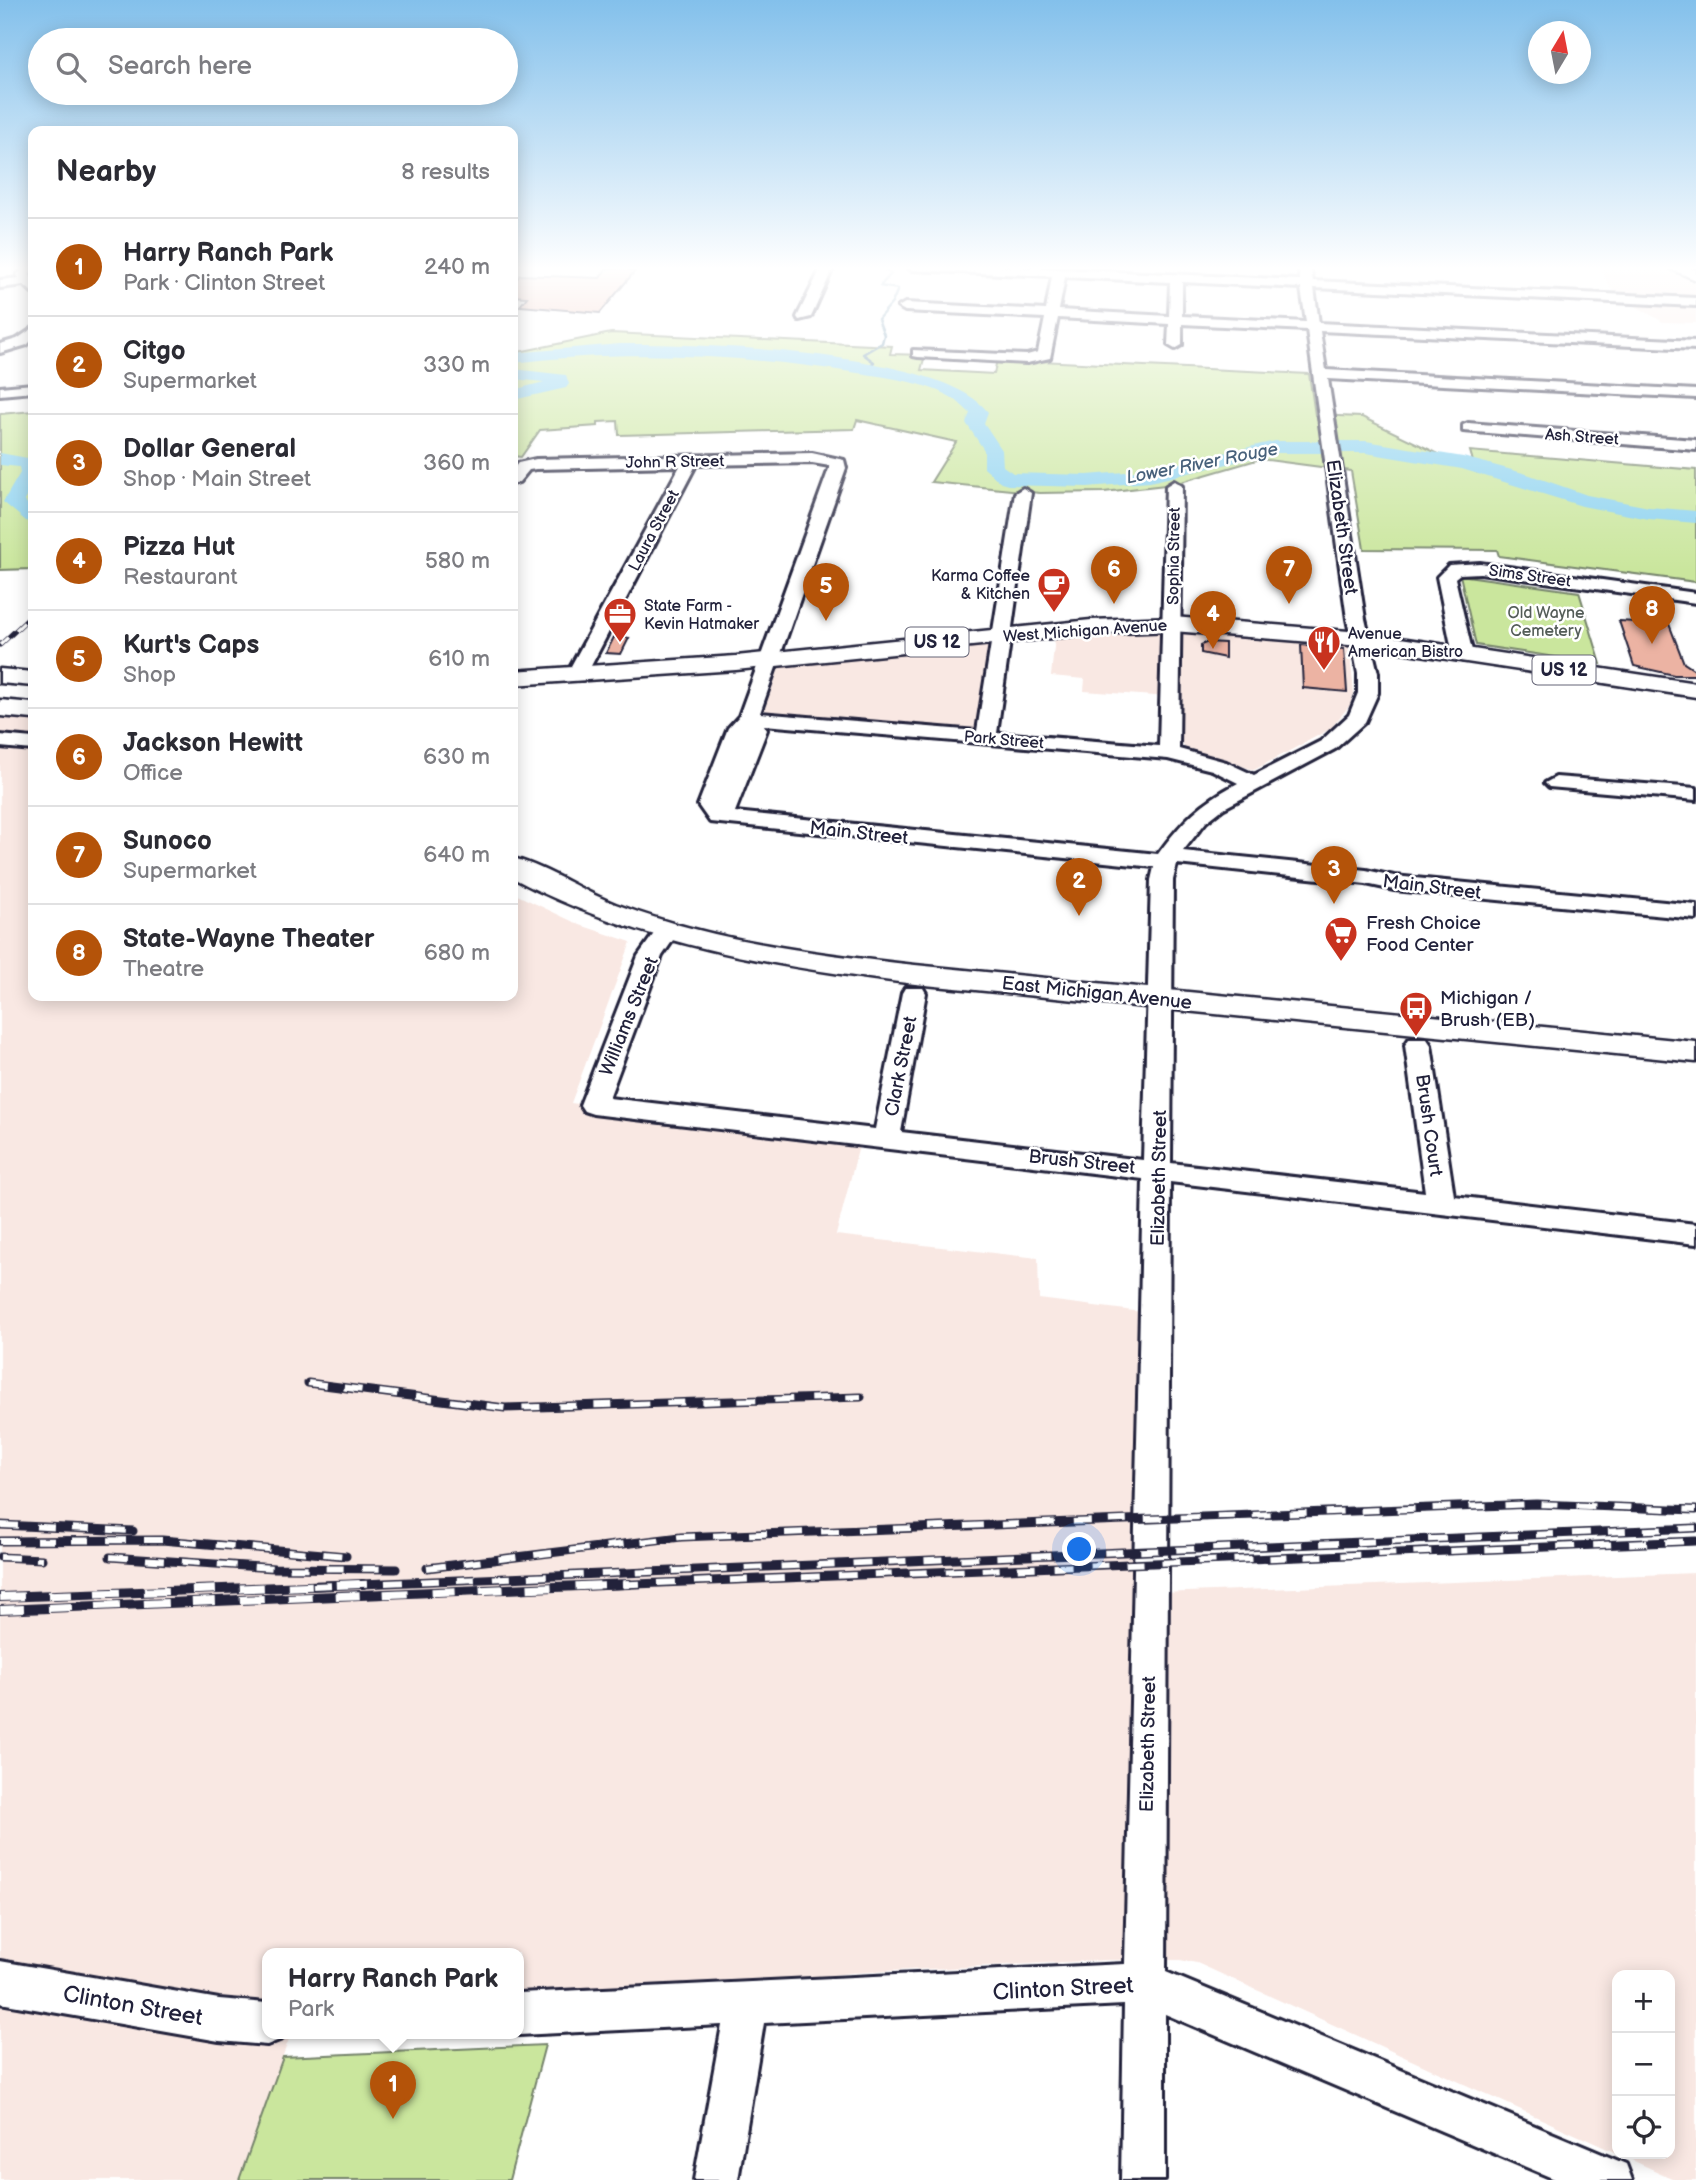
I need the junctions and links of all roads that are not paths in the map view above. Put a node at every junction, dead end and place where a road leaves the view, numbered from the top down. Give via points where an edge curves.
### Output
1 (1320, 368) edge
2 (1321, 374) junction
3 (28, 388) edge
4 (0, 391) edge
5 (1696, 394) edge
6 (1468, 428) dead end
7 (1696, 445) edge
8 (690, 461) junction
9 (518, 473) edge
10 (1174, 486) dead end
11 (1023, 493) dead end
12 (1696, 598) edge
13 (1173, 624) junction
14 (1001, 636) junction
15 (1361, 639) junction
16 (1463, 655) junction
17 (768, 659) junction
18 (582, 674) junction
19 (0, 676) edge
20 (518, 678) edge
21 (28, 679) edge
22 (1696, 690) edge
23 (0, 708) edge
24 (28, 710) edge
25 (748, 718) junction
26 (986, 737) junction
27 (0, 741) edge
28 (28, 744) edge
29 (1169, 752) junction
30 (1254, 783) junction
31 (1556, 783) dead end
32 (1696, 794) edge
33 (718, 817) joint
34 (1168, 859) junction
35 (518, 870) edge
36 (1696, 912) edge
37 (668, 930) junction
38 (914, 993) dead end
39 (1161, 998) junction
40 (1419, 1045) dead end
41 (1696, 1052) edge
42 (593, 1105) joint
43 (886, 1139) junction
44 (1159, 1170) junction
45 (1441, 1204) junction
46 (1696, 1234) edge
47 (0, 1982) edge
48 (1144, 1984) junction
49 (747, 2003) junction
50 (524, 2014) edge
51 (262, 2024) edge
52 (716, 2180) edge
53 (1143, 2180) edge
54 (1610, 2180) edge

1 - 2 street, Elizabeth Street
2 - 5 street
2 - 15 street, Elizabeth Street
3 - 4 street
6 - 7 street, Ash Street
8 - 9 street, John R Street via 536,464
8 - 17 street, John R Street via 812,458 834,460 838,468
8 - 18 street, Laura Street via 581,666
10 - 13 street, Sophia Street
11 - 14 street
12 - 16 street, Sims Street via 1480,568 1455,569 1446,577
13 - 14 main road, West Michigan Avenue / US 12 via 1119,624
13 - 15 main road, West Michigan Avenue / US 12
13 - 29 street, Sophia Street
14 - 17 main road, West Michigan Avenue / US 12
14 - 26 street
15 - 16 main road, West Michigan Avenue / US 12
15 - 30 street, Elizabeth Street via 1369,685 1358,718 1328,745
16 - 22 main road, West Michigan Avenue / US 12
17 - 18 main road, West Michigan Avenue / US 12
17 - 25 street
18 - 20 main road, West Michigan Avenue / US 12
19 - 21 main road
23 - 24 main road
25 - 26 street, Park Street
25 - 33 street via 757,730 729,806
26 - 29 street, Park Street
27 - 28 street
29 - 30 street, Park Street via 1219,765
30 - 34 street, Elizabeth Street via 1198,817
31 - 32 street
33 - 34 street, Main Street
34 - 36 street, Main Street
34 - 39 street, Elizabeth Street via 1162,880
35 - 37 main road, East Michigan Avenue via 587,904
37 - 39 main road, East Michigan Avenue via 789,957
37 - 42 street, Williams Street via 650,956
38 - 43 street, Clark Street
39 - 41 main road, East Michigan Avenue
39 - 44 street, Elizabeth Street
40 - 45 street, Brush Court
42 - 43 street, Brush Street
43 - 44 street, Brush Street
44 - 45 street, Brush Street
44 - 48 street, Elizabeth Street
45 - 46 street, Brush Street
47 - 51 street, Clinton Street
48 - 49 street, Clinton Street
48 - 53 street, Elizabeth Street
48 - 54 street, Clinton Street
49 - 50 street, Clinton Street
49 - 52 street

